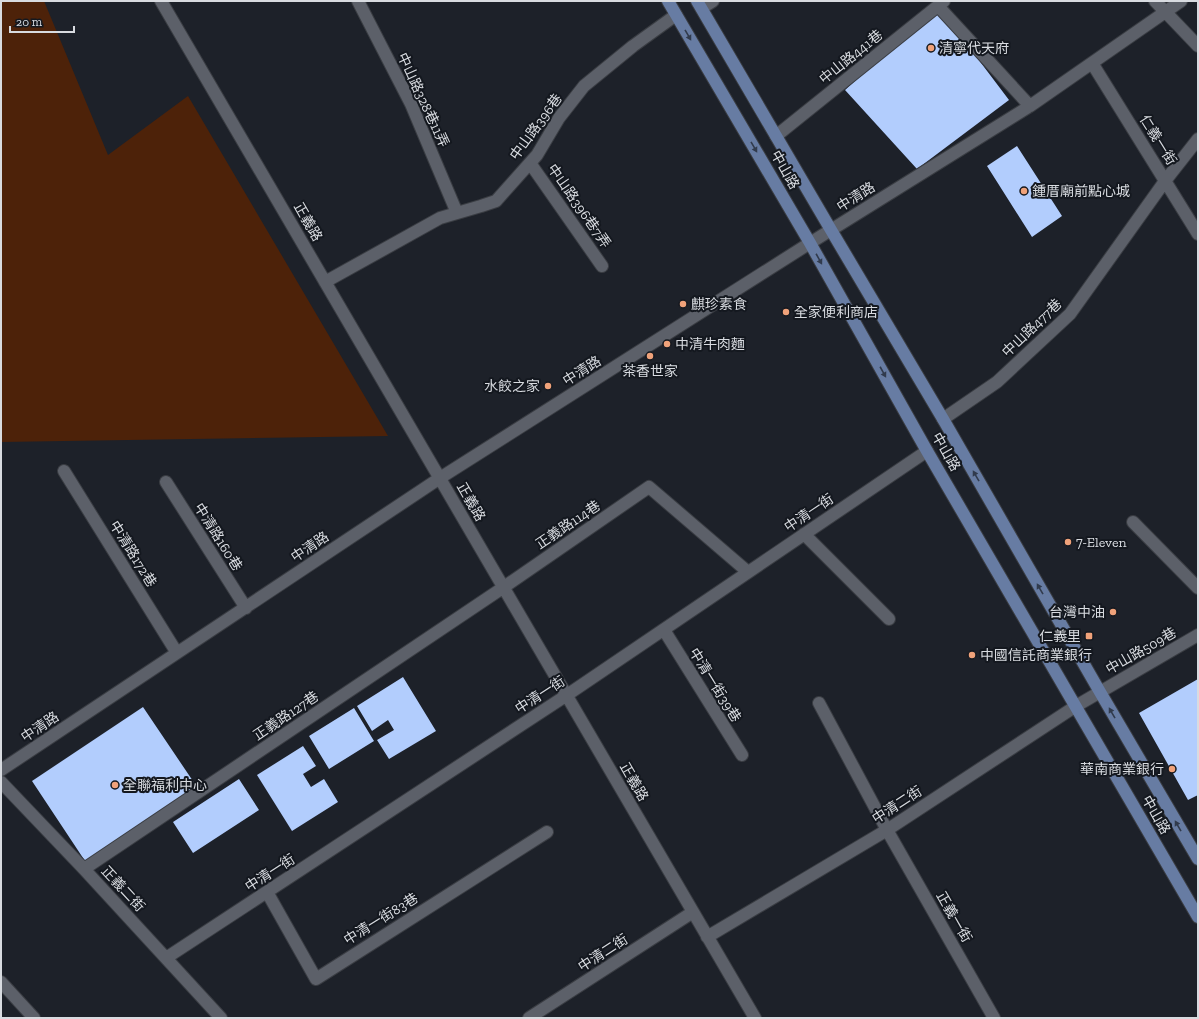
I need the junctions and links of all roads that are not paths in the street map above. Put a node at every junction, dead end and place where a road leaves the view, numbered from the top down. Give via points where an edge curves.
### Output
1 (161, 1) edge
2 (358, 1) edge
3 (668, 1) edge
4 (713, 1) edge
5 (1155, 1) edge
6 (1181, 1) edge
7 (941, 4) edge
8 (700, 5) edge
9 (1165, 12) junction
10 (676, 15) junction
11 (1198, 46) edge
12 (1092, 63) junction
13 (1030, 106) junction
14 (776, 136) junction
15 (1198, 139) edge
16 (530, 163) junction
17 (1165, 181) junction
18 (457, 213) junction
19 (831, 230) junction
20 (1198, 234) edge
21 (810, 243) junction
22 (602, 266) dead end
23 (325, 282) junction
24 (943, 419) junction
25 (927, 451) junction
26 (64, 471) dead end
27 (440, 478) junction
28 (166, 482) dead end
29 (1133, 522) dead end
30 (804, 534) junction
31 (748, 572) junction
32 (504, 587) junction
33 (1198, 588) edge
34 (246, 608) junction
35 (889, 619) dead end
36 (664, 630) junction
37 (1198, 635) edge
38 (177, 653) junction
39 (1100, 692) junction
40 (566, 695) junction
41 (819, 703) dead end
42 (1076, 706) junction
43 (742, 755) dead end
44 (1, 770) edge
45 (1, 782) edge
46 (887, 830) junction
47 (547, 832) dead end
48 (1198, 859) edge
49 (84, 869) junction
50 (267, 892) junction
51 (693, 912) junction
52 (1198, 917) edge
53 (707, 937) junction
54 (166, 958) junction
55 (1, 982) edge
56 (34, 1018) edge
57 (221, 1018) edge
58 (529, 1018) edge
59 (755, 1018) edge
60 (994, 1018) edge

1 - 23 street, 正義路
2 - 18 street, 中山路328巷11弄 via 411,104
3 - 10 main road, 中山路
4 - 8 street
5 - 9 street
6 - 9 street, 中清路
7 - 13 street
7 - 14 street, 中山路441巷
8 - 14 main road, 中山路
9 - 11 street
9 - 12 street, 中清路
10 - 16 street, 中山路396巷 via 584,86 559,118
10 -> 21 main road, 中山路
12 - 13 street, 中清路
12 - 17 street, 仁義一街
13 - 19 street, 中清路
14 - 19 main road, 中山路
15 - 17 street, 中山路477巷
16 - 18 street, 中山路396巷 via 496,201
16 - 22 street, 中山路396巷7弄
17 - 20 street, 仁義一街
17 - 24 street, 中山路477巷 via 1070,314 997,382
18 - 23 street, 中山路396巷 via 440,218
19 - 21 street, 中清路
19 - 24 main road, 中山路
21 -> 25 main road, 中山路
21 - 27 street, 中清路
23 - 27 street, 正義路
39 -> 24 main road, 中山路
25 - 30 street, 中清一街
25 - 42 main road, 中山路
26 - 38 street, 中清路172巷
27 - 32 street, 正義路
27 - 34 street, 中清路
28 - 34 street, 中清路160巷
29 - 33 street
30 - 31 street, 中清一街
30 - 35 street
31 - 32 street, 正義路114巷 via 649,488
31 - 36 street, 中清一街
32 - 40 street, 正義路
32 - 49 street, 正義路127巷
34 - 38 street, 中清路
36 - 40 street, 中清一街
36 - 43 street, 中清一街39巷
37 - 39 street, 中山路509巷
38 - 44 street, 中清路
39 - 42 street, 中清二街
48 -> 39 main road, 中山路
40 - 50 street, 中清一街
40 - 51 street, 正義路
41 - 46 street, 正義一街
42 - 46 street, 中清二街
42 - 52 main road, 中山路
45 - 49 street, 正義二街
46 - 53 street, 中清二街
46 - 60 street, 正義一街
47 - 50 street, 中清一街83巷 via 316,978
49 - 54 street, 正義二街
50 - 54 street, 中清一街
51 - 53 street, 正義路
51 - 58 street, 中清二街
53 - 59 street, 正義路
54 - 57 street, 正義二街
55 - 56 street

